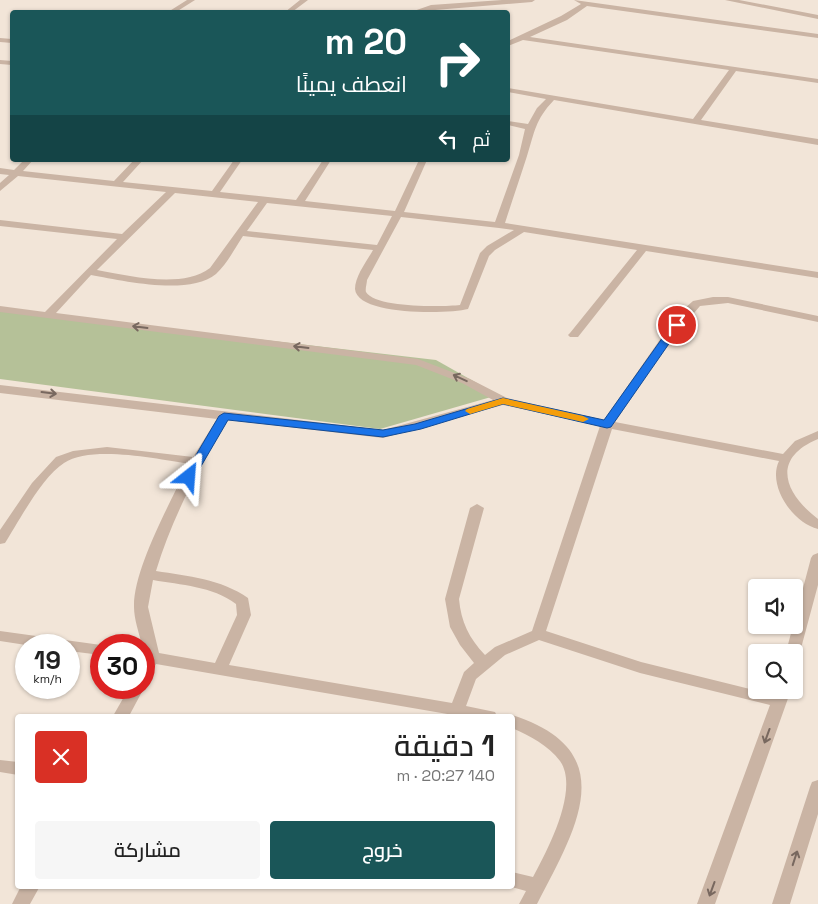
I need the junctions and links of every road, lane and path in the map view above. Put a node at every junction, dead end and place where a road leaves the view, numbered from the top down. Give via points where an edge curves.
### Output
1 (192, 0) edge
2 (305, 0) edge
3 (425, 0) edge
4 (532, 0) edge
5 (577, 0) edge
6 (728, 0) edge
7 (586, 4) junction
8 (818, 6) edge
9 (431, 7) junction
10 (175, 10) edge
11 (291, 10) edge
12 (421, 10) edge
13 (807, 15) junction
14 (818, 17) edge
15 (818, 36) edge
16 (524, 38) junction
17 (510, 43) edge
18 (733, 70) junction
19 (818, 82) edge
20 (510, 90) edge
21 (551, 98) junction
22 (510, 122) edge
23 (695, 122) junction
24 (530, 127) junction
25 (818, 142) edge
26 (27, 162) edge
27 (137, 162) edge
28 (237, 162) edge
29 (326, 162) edge
30 (422, 162) edge
31 (0, 171) edge
32 (17, 172) junction
33 (117, 183) junction
34 (0, 188) edge
35 (174, 189) junction
36 (215, 194) junction
37 (265, 199) junction
38 (300, 202) junction
39 (399, 213) junction
40 (0, 223) edge
41 (499, 225) junction
42 (524, 228) junction
43 (240, 233) junction
44 (124, 237) junction
45 (644, 247) junction
46 (379, 248) junction
47 (89, 272) junction
48 (818, 275) edge
49 (0, 309) edge
50 (48, 315) junction
51 (818, 319) edge
52 (574, 335) dead end
53 (0, 389) edge
54 (503, 401) junction
55 (224, 416) junction
56 (607, 424) junction
57 (818, 435) edge
58 (784, 458) junction
59 (197, 461) junction
60 (477, 508) dead end
61 (818, 525) edge
62 (0, 540) edge
63 (818, 558) edge
64 (148, 574) junction
65 (145, 634) edge
66 (538, 634) junction
67 (0, 636) edge
68 (15, 638) edge
69 (795, 644) edge
70 (155, 658) edge
71 (483, 663) junction
72 (220, 668) junction
73 (748, 689) edge
74 (130, 699) edge
75 (780, 699) edge
76 (457, 710) junction
77 (121, 714) edge
78 (478, 714) edge
79 (515, 722) edge
80 (0, 766) edge
81 (15, 768) edge
82 (818, 787) edge
83 (515, 881) edge
84 (537, 886) junction
85 (29, 889) edge
86 (21, 904) edge
87 (528, 904) edge
88 (706, 904) edge
89 (781, 904) edge

1 - 10 street
2 - 11 street
3 - 9 street
4 - 9 street
5 - 7 street
6 - 13 street
7 - 15 street
7 - 16 street
8 - 13 street
9 - 12 street
13 - 14 street
16 - 17 street
16 - 18 street
18 - 19 street
18 - 23 street
20 - 21 street
21 - 23 street
21 - 24 street
22 - 24 street
23 - 25 street
24 - 41 street
26 - 32 street
27 - 33 street
28 - 36 street
29 - 38 street
30 - 39 street
31 - 32 street
32 - 33 street
32 - 34 street
33 - 35 street
35 - 36 street
35 - 44 street
36 - 37 street
37 - 38 street
37 - 43 street
38 - 39 street
39 - 41 street
39 - 46 street
40 - 44 street
41 - 42 street
42 - 45 street
42 - 46 street via 484,255 464,307 454,310 369,300 360,288
43 - 46 street
43 - 47 street via 211,275 198,281 143,280
44 - 47 street
45 - 48 street
45 - 52 street
47 - 50 street
49 - 50 street
54 -> 50 street via 466,381 418,362
51 - 56 street via 728,300 697,303 665,340
53 -> 55 street
54 - 55 street via 418,427 383,434
54 - 56 street
55 - 59 street
56 - 58 street
56 - 66 street
57 - 58 street via 797,445
58 - 61 street via 780,475 786,494 802,514
59 - 62 street via 100,451 86,451 62,459 33,492
59 - 64 street via 156,548
60 - 71 street via 452,599 453,614 462,639
63 - 69 street
64 - 65 street via 141,607
64 - 72 street via 220,588 243,602 244,616
66 - 71 street via 500,651
66 - 73 street via 640,667
67 - 68 street
70 - 72 street
71 - 76 street via 469,676
72 - 76 street
74 - 77 street
75 -> 88 street
76 - 78 street
79 - 84 street via 539,733 560,749 573,773 572,805
80 - 81 street
89 -> 82 street
83 - 84 street
84 - 87 street
85 - 86 street

